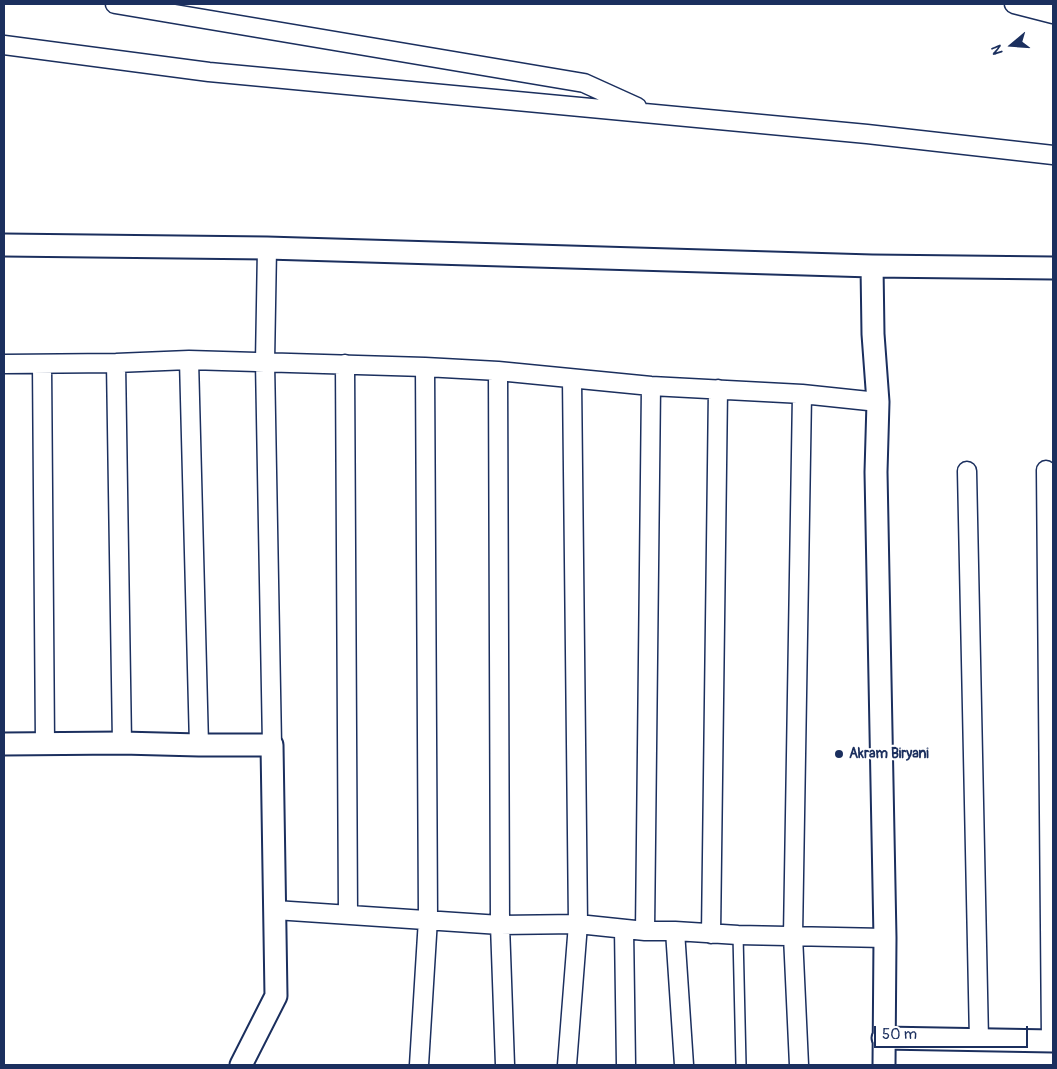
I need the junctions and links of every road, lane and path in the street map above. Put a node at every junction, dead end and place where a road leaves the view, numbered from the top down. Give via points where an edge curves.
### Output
1 (115, 4) edge
2 (1014, 4) edge
3 (1053, 14) edge
4 (4, 45) edge
5 (651, 113) junction
6 (1053, 155) edge
7 (4, 245) edge
8 (266, 248) junction
9 (872, 266) junction
10 (1053, 268) edge
11 (189, 360) junction
12 (265, 362) junction
13 (4, 364) edge
14 (42, 364) junction
15 (116, 364) junction
16 (345, 364) junction
17 (425, 367) junction
18 (498, 371) junction
19 (572, 379) junction
20 (651, 386) junction
21 (718, 389) junction
22 (802, 394) junction
23 (878, 402) junction
24 (1046, 470) dead end
25 (967, 471) dead end
26 (122, 743) junction
27 (4, 744) edge
28 (45, 744) junction
29 (199, 745) junction
30 (272, 745) junction
31 (275, 910) junction
32 (348, 915) junction
33 (428, 919) junction
34 (578, 924) junction
35 (500, 925) junction
36 (624, 929) junction
37 (645, 931) junction
38 (675, 931) junction
39 (711, 934) junction
40 (738, 935) junction
41 (793, 936) junction
42 (885, 938) junction
43 (883, 1038) junction
44 (980, 1040) junction
45 (1052, 1041) edge
46 (241, 1065) edge
47 (419, 1065) edge
48 (505, 1065) edge
49 (567, 1065) edge
50 (626, 1065) edge
51 (684, 1065) edge
52 (741, 1065) edge
53 (799, 1065) edge
54 (884, 1065) edge

1 - 5 street via 584,83
2 - 3 street
4 - 5 street via 210,72
5 - 6 street
7 - 8 street
8 - 9 street
8 - 12 street
9 - 10 street
9 - 23 street
11 - 12 street
11 - 15 street
11 - 29 street
12 - 16 street
12 - 30 street
13 - 14 street
14 - 15 street
14 - 28 street
15 - 26 street
16 - 17 street
16 - 32 street
17 - 18 street
17 - 33 street
18 - 19 street
18 - 35 street
19 - 20 street
19 - 34 street
20 - 21 street
20 - 37 street
21 - 22 street
21 - 39 street
22 - 23 street
22 - 41 street
23 - 42 street via 876,472
24 - 45 street
25 - 44 street
26 - 28 street
26 - 29 street
27 - 28 street
29 - 30 street
30 - 31 street
31 - 32 street
31 - 46 street via 276,996
32 - 33 street
33 - 35 street
33 - 47 street
34 - 35 street
34 - 36 street
34 - 49 street
35 - 48 street
36 - 37 street
36 - 50 street
37 - 38 street
38 - 39 street
38 - 51 street
39 - 40 street
40 - 41 street
40 - 52 lane
41 - 42 street
41 - 53 street
42 - 43 street
43 - 44 street
43 - 54 street
44 - 45 street

